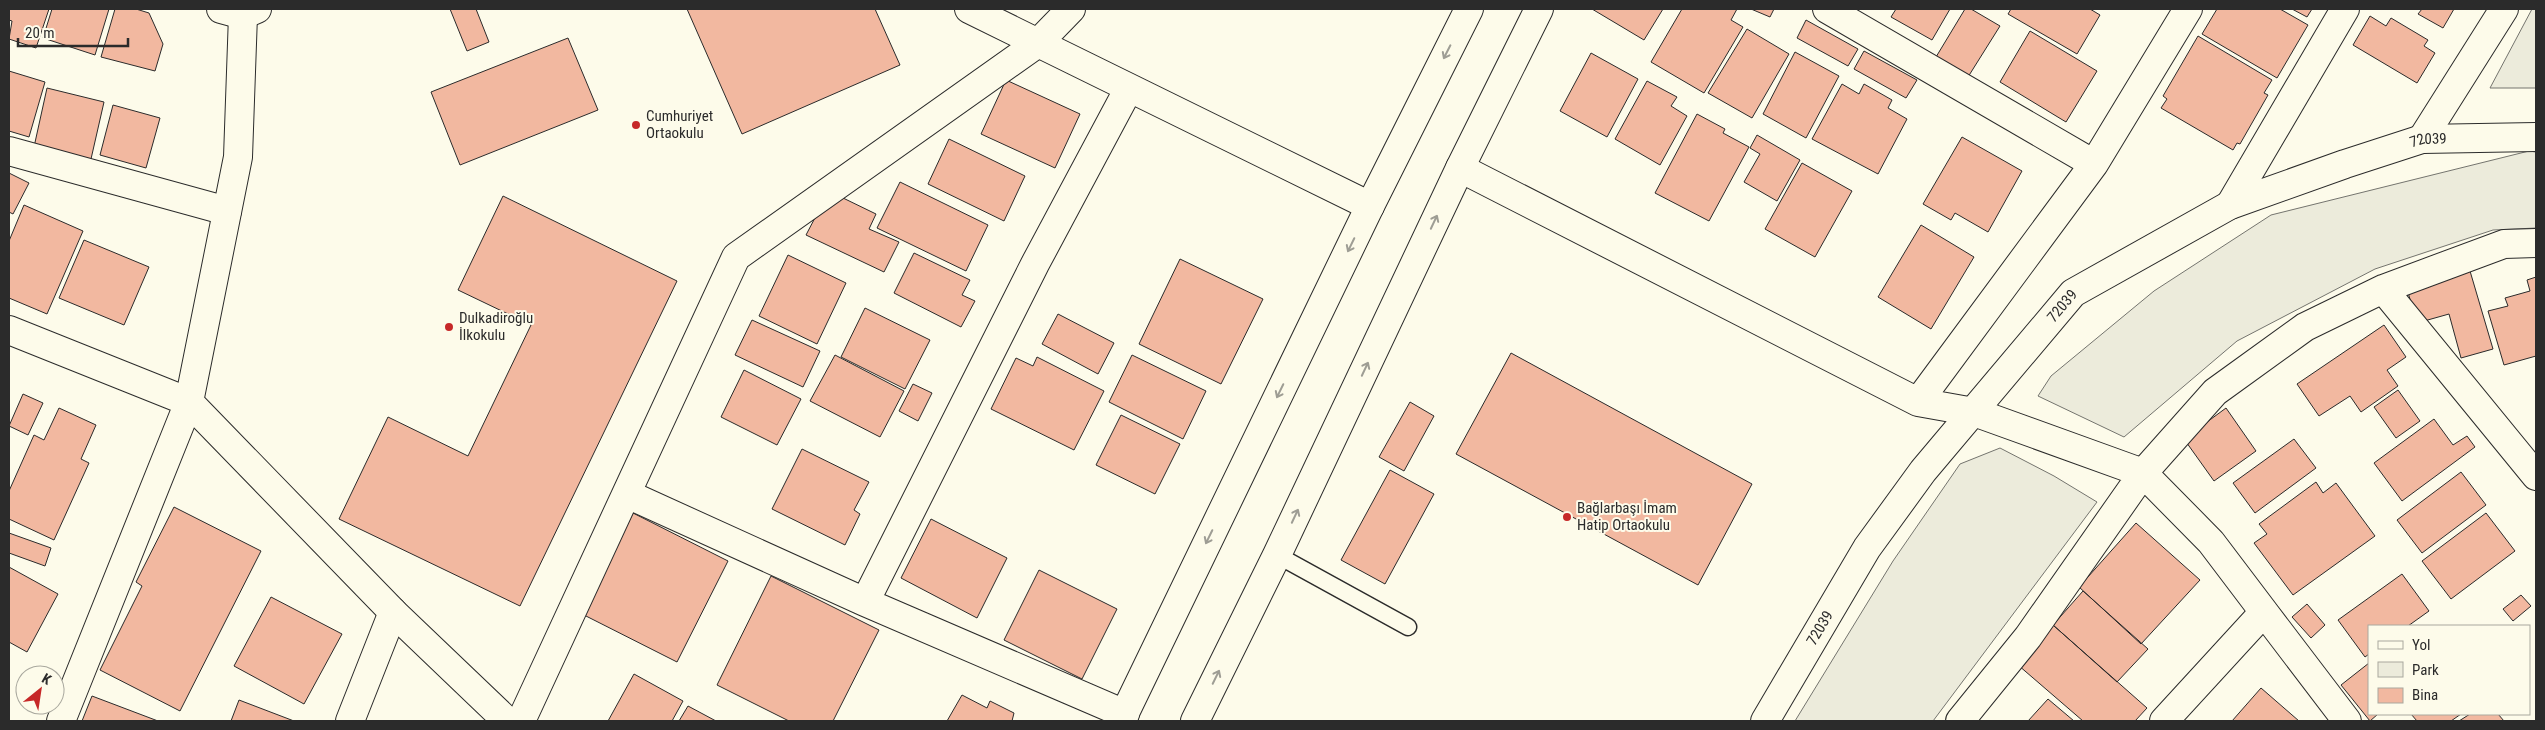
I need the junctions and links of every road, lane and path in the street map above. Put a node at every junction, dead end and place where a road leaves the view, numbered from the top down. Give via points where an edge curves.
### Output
1 (970, 9) edge
2 (1071, 9) edge
3 (1469, 9) edge
4 (1539, 9) edge
5 (1827, 9) edge
6 (2188, 9) edge
7 (2345, 9) edge
8 (2504, 9) edge
9 (240, 10) edge
10 (1864, 17) edge
11 (1038, 43) junction
12 (1129, 88) junction
13 (2536, 137) edge
14 (2422, 139) junction
15 (9, 151) edge
16 (2094, 164) junction
17 (1460, 168) junction
18 (2230, 205) junction
19 (1370, 206) junction
20 (227, 211) junction
21 (2536, 243) edge
22 (2383, 289) junction
23 (9, 330) edge
24 (189, 402) junction
25 (1918, 402) junction
26 (1974, 412) junction
27 (2143, 473) junction
28 (2536, 476) edge
29 (627, 494) junction
30 (1277, 555) junction
31 (865, 602) junction
32 (392, 612) junction
33 (2264, 612) junction
34 (1408, 627) dead end
35 (1123, 718) edge
36 (61, 721) edge
37 (350, 721) edge
38 (508, 721) edge
39 (521, 721) edge
40 (1195, 721) edge
41 (1765, 721) edge
42 (1960, 721) edge
43 (2164, 721) edge
44 (2347, 721) edge

1 - 11 street
2 - 11 street
3 -> 19 street
4 - 17 street
5 - 10 street
6 - 16 street
7 - 18 street
8 - 14 street
9 - 20 street via 238,157
10 - 16 street
11 - 12 street
11 - 29 street via 736,257
12 - 19 street
12 - 31 street via 1035,264
13 - 14 street, 72039
14 - 18 street, 72039
15 - 20 street
16 - 25 street
17 - 25 street
30 -> 17 street
18 - 26 street, 72039 via 2073,293
19 -> 35 street
20 - 24 street
21 - 22 street via 2504,244
22 - 27 street via 2304,328 2216,392
22 - 28 street
23 - 24 street
24 - 32 street
24 - 36 street
25 - 26 street
26 - 27 street
26 - 41 street, 72039 via 1923,471 1867,548
27 - 33 street via 2211,542
27 - 42 street via 2028,638
29 - 31 street
29 - 39 street
30 - 34 lane
40 -> 30 street
31 - 35 street
32 - 37 street
32 - 38 street
33 - 43 street
33 - 44 street

